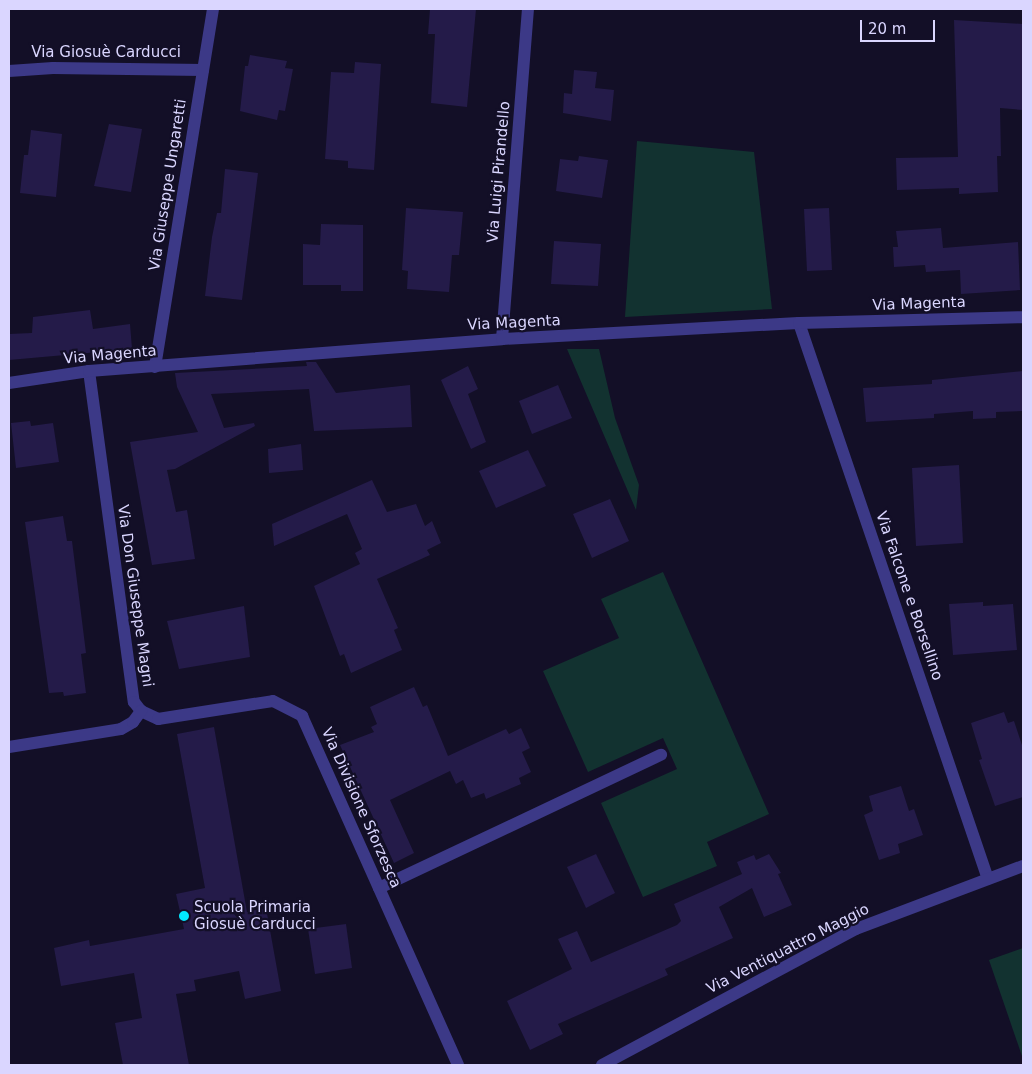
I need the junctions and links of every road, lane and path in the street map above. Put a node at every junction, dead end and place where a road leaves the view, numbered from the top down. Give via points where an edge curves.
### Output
1 (213, 9) edge
2 (528, 9) edge
3 (203, 70) junction
4 (9, 71) edge
5 (1023, 317) edge
6 (799, 323) junction
7 (502, 338) junction
8 (155, 367) junction
9 (89, 371) junction
10 (9, 383) edge
11 (141, 711) junction
12 (9, 747) edge
13 (661, 755) dead end
14 (1023, 866) edge
15 (988, 879) junction
16 (379, 888) junction
17 (458, 1065) edge
18 (602, 1065) edge

1 - 3 street, Via Giuseppe Ungaretti
2 - 7 street, Via Luigi Pirandello
3 - 4 street, Via Giosuè Carducci via 53,68
3 - 8 street, Via Giuseppe Ungaretti
5 - 6 street, Via Magenta
6 - 7 street, Via Magenta
6 - 15 street, Via Falcone e Borsellino
7 - 8 street, Via Magenta
8 - 9 street, Via Magenta
9 - 10 street, Via Magenta
9 - 11 street, Via Don Giuseppe Magni via 132,691 134,702
11 - 12 street via 133,722 121,729
11 - 16 street, Via Divisione Sforzesca via 165,718 273,701 302,716
13 - 16 street
14 - 15 street, Via Ventiquattro Maggio
15 - 18 street, Via Ventiquattro Maggio via 856,929
16 - 17 street, Via Divisione Sforzesca

